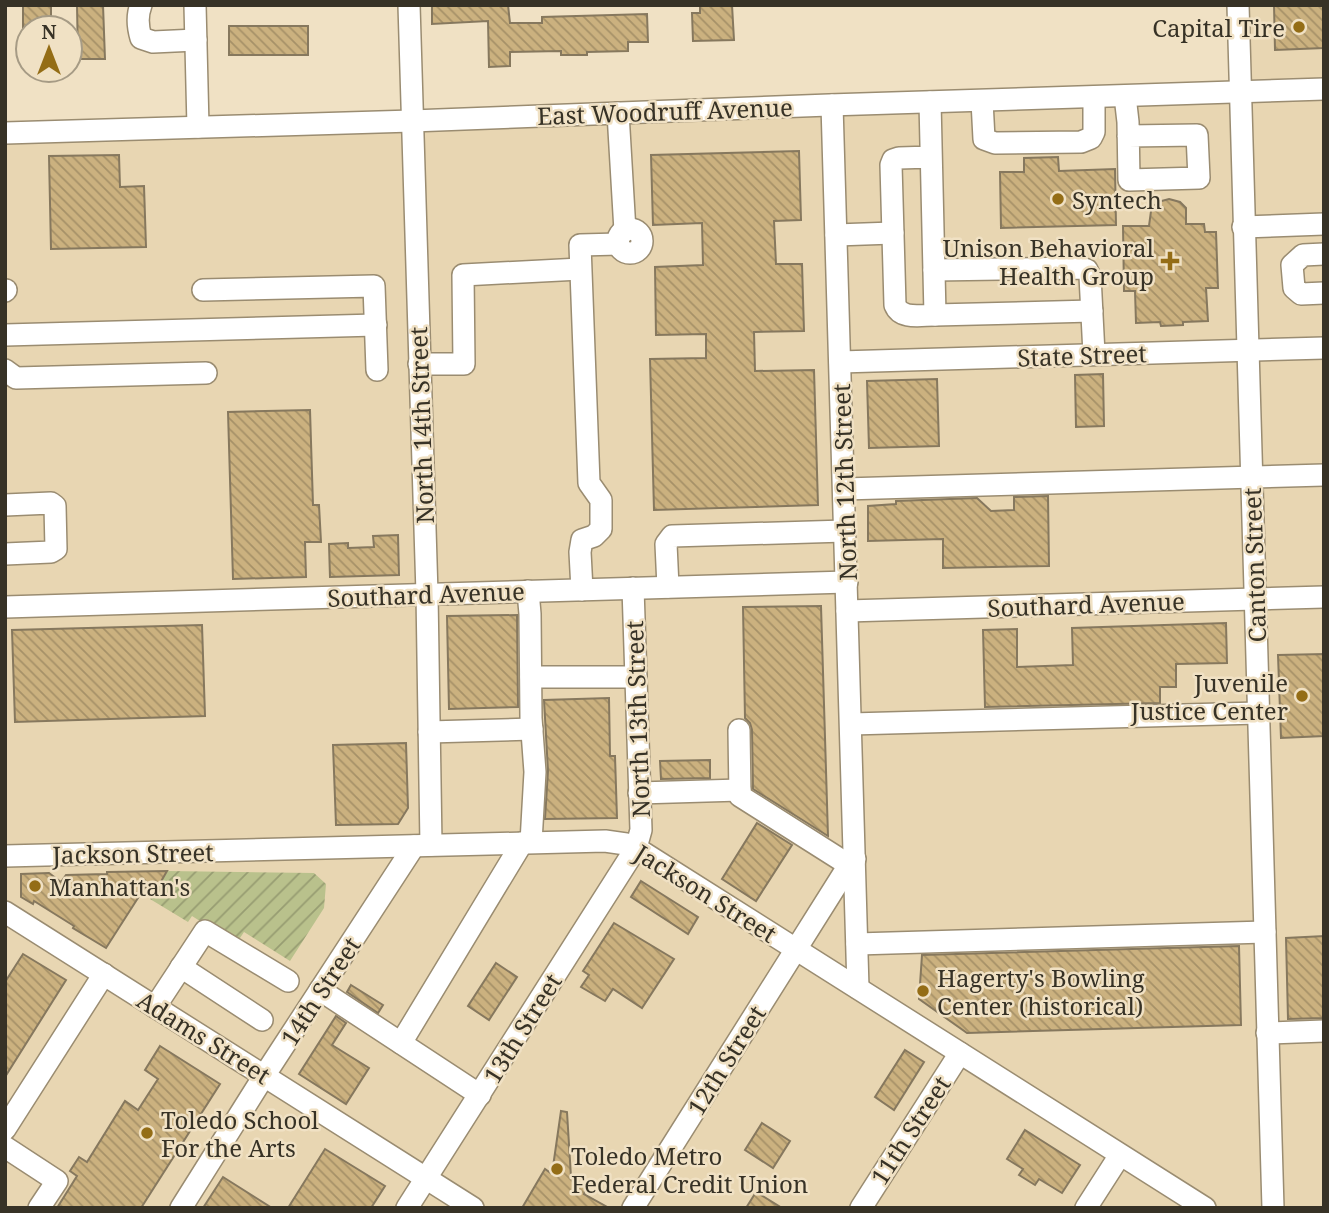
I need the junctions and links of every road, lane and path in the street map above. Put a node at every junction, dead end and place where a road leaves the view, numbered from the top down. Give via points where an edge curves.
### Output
1 (141, 5) edge
2 (195, 5) edge
3 (409, 5) edge
4 (1237, 5) edge
5 (196, 40) junction
6 (1324, 89) edge
7 (1239, 92) junction
8 (1125, 96) junction
9 (1094, 97) junction
10 (982, 100) junction
11 (930, 102) junction
12 (832, 105) junction
13 (618, 113) junction
14 (412, 121) junction
15 (198, 127) junction
16 (5, 132) edge
17 (1128, 136) dead end
18 (931, 157) junction
19 (1324, 225) edge
20 (1244, 227) junction
21 (893, 233) junction
22 (836, 235) junction
23 (1324, 254) edge
24 (580, 269) junction
25 (933, 270) junction
26 (203, 290) dead end
27 (1324, 293) edge
28 (1091, 311) junction
29 (935, 315) junction
30 (376, 325) junction
31 (5, 335) edge
32 (1324, 348) edge
33 (1248, 350) junction
34 (1094, 354) junction
35 (840, 362) junction
36 (419, 364) junction
37 (5, 370) edge
38 (377, 370) dead end
39 (206, 373) dead end
40 (1324, 475) edge
41 (1251, 478) junction
42 (844, 489) junction
43 (5, 505) edge
44 (845, 531) junction
45 (5, 554) edge
46 (847, 582) junction
47 (668, 587) junction
48 (633, 588) junction
49 (582, 590) junction
50 (528, 591) junction
51 (426, 594) junction
52 (1324, 597) edge
53 (1254, 598) junction
54 (5, 607) edge
55 (848, 611) junction
56 (531, 677) junction
57 (636, 677) junction
58 (1258, 713) junction
59 (851, 724) junction
60 (532, 729) junction
61 (739, 730) dead end
62 (429, 732) junction
63 (740, 790) junction
64 (639, 793) junction
65 (527, 843) junction
66 (423, 845) junction
67 (636, 849) junction
68 (5, 856) edge
69 (852, 862) junction
70 (5, 912) edge
71 (1265, 932) junction
72 (858, 944) junction
73 (796, 949) junction
74 (181, 967) junction
75 (104, 974) junction
76 (288, 981) dead end
77 (858, 988) junction
78 (320, 990) junction
79 (155, 1007) junction
80 (262, 1020) dead end
81 (1324, 1031) edge
82 (1267, 1033) junction
83 (401, 1043) junction
84 (960, 1053) junction
85 (264, 1076) junction
86 (480, 1095) junction
87 (5, 1129) edge
88 (5, 1147) edge
89 (1120, 1155) junction
90 (426, 1178) junction
91 (184, 1207) edge
92 (40, 1208) edge
93 (407, 1208) edge
94 (473, 1208) edge
95 (634, 1208) edge
96 (860, 1208) edge
97 (1086, 1208) edge
98 (1205, 1208) edge
99 (1273, 1208) edge

1 - 5 street via 141,37 153,42
2 - 5 street
3 - 14 street, North 14th Street
4 - 7 street, Canton Street
5 - 15 street
6 - 7 street, East Woodruff Avenue
7 - 8 street, East Woodruff Avenue
7 - 20 street, Canton Street
8 - 9 street, East Woodruff Avenue
8 - 17 street
9 - 10 street, East Woodruff Avenue
9 - 10 street via 1094,132 1081,142 995,143 984,139
10 - 11 street, East Woodruff Avenue
11 - 12 street, East Woodruff Avenue
11 - 18 street
12 - 13 street, East Woodruff Avenue
12 - 22 street, North 12th Street
13 - 14 street, East Woodruff Avenue
13 - 24 street via 622,237 580,245
14 - 15 street, East Woodruff Avenue
14 - 36 street, North 14th Street
15 - 16 street, East Woodruff Avenue
18 - 21 street via 893,160
18 - 25 street
19 - 20 street
20 - 33 street, Canton Street
21 - 22 street
21 - 29 street via 898,312
22 - 35 street, North 12th Street
23 - 27 street via 1304,255 1292,265 1294,288 1301,295
24 - 36 street via 463,275 464,364
24 - 49 street via 589,483 601,500 601,529 582,540
25 - 28 street via 1081,268 1090,276
25 - 29 street
26 - 30 street via 374,286
28 - 29 street
28 - 34 street
30 - 31 street
30 - 38 street
32 - 33 street, State Street
33 - 34 street, State Street
33 - 41 street, Canton Street
34 - 35 street, State Street
35 - 42 street, North 12th Street
36 - 51 street, North 14th Street
37 - 39 street via 16,378
40 - 41 street
41 - 42 street
41 - 53 street, Canton Street
42 - 44 street, North 12th Street
43 - 45 street via 55,506 56,549
44 - 46 street, North 12th Street
44 - 47 street via 672,536 666,544
46 - 47 street, Southard Avenue
46 - 55 street, North 12th Street
47 - 48 street, Southard Avenue
48 - 49 street, Southard Avenue
48 - 57 street, North 13th Street
49 - 50 street, Southard Avenue
50 - 51 street, Southard Avenue
50 - 56 street
51 - 54 street, Southard Avenue
51 - 62 street, North 14th Street
52 - 53 street, Southard Avenue
53 - 55 street, Southard Avenue
53 - 58 street, Canton Street
55 - 59 street, North 12th Street
56 - 57 street
56 - 60 street
57 - 64 street, North 13th Street
58 - 59 street
58 - 71 street, Canton Street
59 - 69 street, North 12th Street
60 - 62 street
60 - 65 street via 535,772
61 - 63 street
62 - 66 street, North 14th Street
63 - 64 street
63 - 69 street via 740,796
64 - 67 street, North 13th Street via 641,830
65 - 66 street, Jackson Street
65 - 67 street, Jackson Street via 605,841
65 - 83 street
66 - 68 street, Jackson Street
66 - 78 street, 14th Street
67 - 73 street, Jackson Street
67 - 86 street, 13th Street
69 - 72 street, North 12th Street
69 - 73 street
70 - 75 street, Adams Street
71 - 72 street
71 - 82 street, Canton Street
72 - 77 street, North 12th Street
73 - 77 street, Jackson Street
73 - 95 street, 12th Street
74 - 76 street via 205,931
74 - 79 street
74 - 80 street
75 - 79 street, Adams Street
75 - 87 street
77 - 84 street, Jackson Street
78 - 83 street
78 - 85 street, 14th Street
79 - 85 street, Adams Street
81 - 82 street
82 - 99 street, Canton Street
83 - 86 street
84 - 89 street, Jackson Street
84 - 96 street, 11th Street
85 - 90 street, Adams Street
85 - 91 street, 14th Street
86 - 90 street, 13th Street
88 - 92 street via 57,1181
89 - 97 street
89 - 98 street, Jackson Street
90 - 93 street, 13th Street
90 - 94 street, Adams Street

